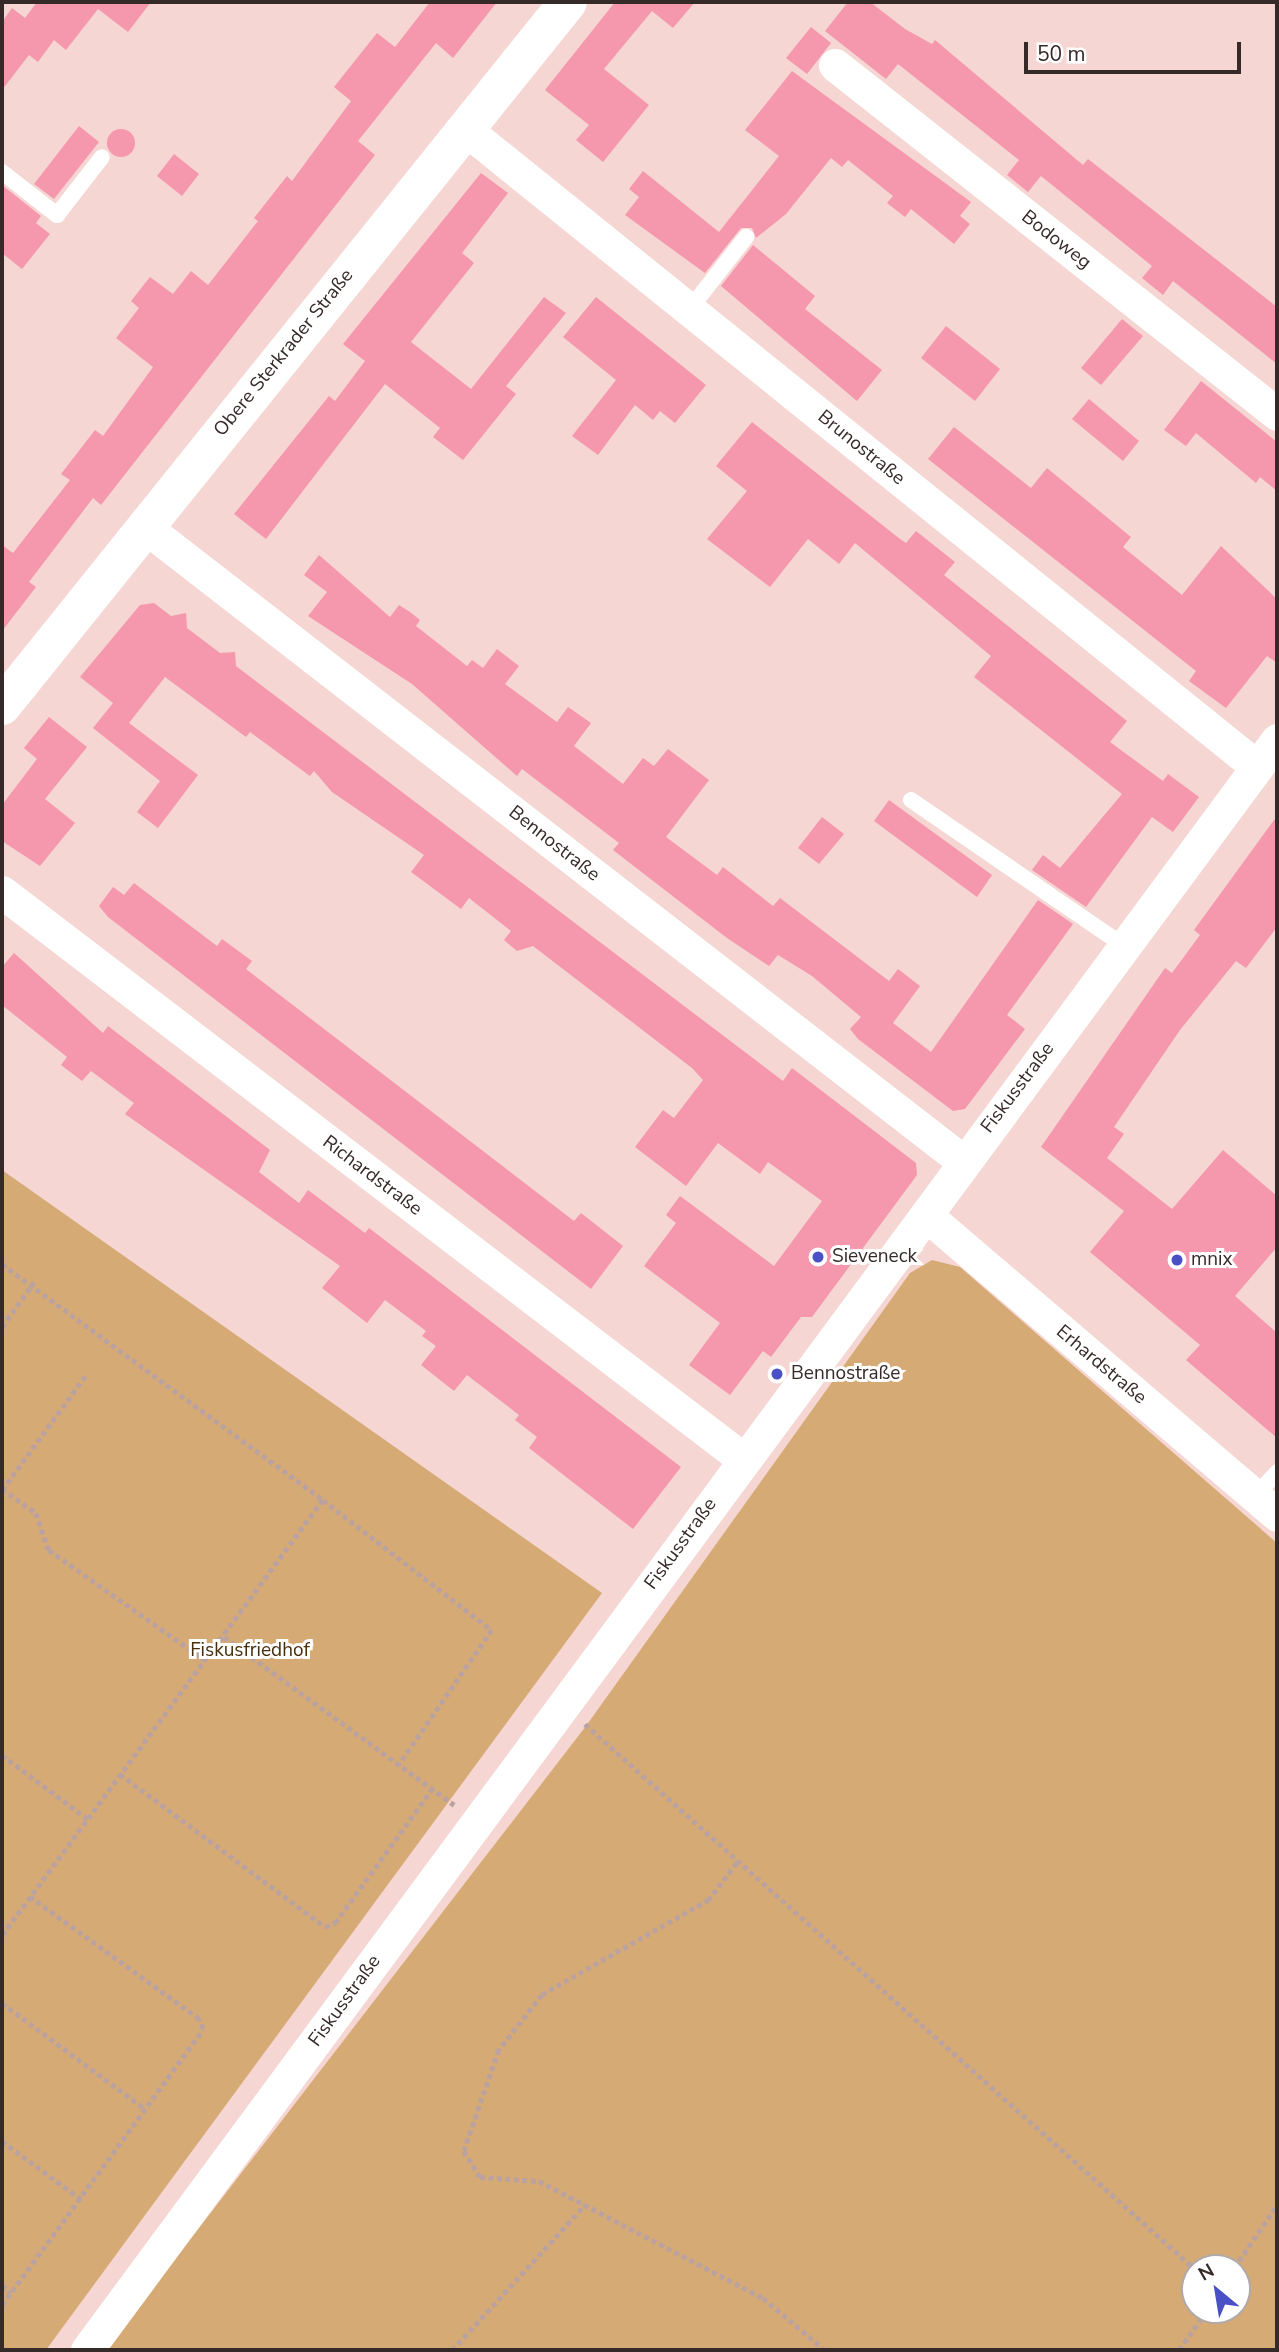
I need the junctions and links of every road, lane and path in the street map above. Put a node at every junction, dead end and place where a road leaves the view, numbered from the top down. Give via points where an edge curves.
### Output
1 (568, 2) edge
2 (835, 65) dead end
3 (466, 129) junction
4 (102, 158) dead end
5 (2, 172) edge
6 (746, 237) dead end
7 (690, 310) junction
8 (1277, 414) edge
9 (145, 527) junction
10 (2, 706) edge
11 (1277, 740) edge
12 (1257, 767) junction
13 (911, 800) dead end
14 (2, 892) edge
15 (1124, 946) junction
16 (964, 1162) junction
17 (926, 1215) junction
18 (2, 1264) edge
19 (34, 1283) junction
20 (2, 1327) edge
21 (85, 1376) dead end
22 (743, 1459) junction
23 (1277, 1472) edge
24 (2, 1489) edge
25 (323, 1500) junction
26 (1266, 1505) edge
27 (224, 1637) junction
28 (205, 1660) junction
29 (564, 1705) junction
30 (2, 1755) edge
31 (399, 1765) junction
32 (120, 1774) junction
33 (432, 1788) junction
34 (88, 1819) junction
35 (477, 1822) junction
36 (737, 1863) junction
37 (30, 1897) junction
38 (2, 1936) edge
39 (2, 2003) edge
40 (144, 2108) junction
41 (2, 2141) edge
42 (81, 2199) junction
43 (585, 2205) junction
44 (1277, 2205) edge
45 (1244, 2254) edge
46 (1181, 2257) edge
47 (2, 2286) edge
48 (11, 2292) junction
49 (2, 2305) edge
50 (1197, 2324) edge
51 (87, 2350) edge
52 (452, 2350) edge
53 (825, 2350) edge
54 (1179, 2350) edge

1 - 3 street, Obere Sterkrader Straße
2 - 8 street, Bodoweg
3 - 7 street, Brunostraße
3 - 9 street, Obere Sterkrader Straße
4 - 5 lane via 57,215
6 - 7 lane
7 - 12 street, Brunostraße
9 - 10 street, Obere Sterkrader Straße
9 - 16 street, Bennostraße
11 - 12 street, Fiskusstraße
12 - 15 street, Fiskusstraße
13 - 15 lane
14 - 22 street, Richardstraße
15 - 16 street, Fiskusstraße
16 - 17 street, Fiskusstraße
17 - 22 street, Fiskusstraße
17 - 26 street, Erhardstraße
18 - 19 path
19 - 20 path
19 - 25 path
21 - 24 path
22 - 29 street, Fiskusstraße
23 - 26 lane
24 - 28 path via 36,1513 49,1550
25 - 27 path
25 - 31 path via 492,1630
27 - 28 path
27 - 31 path
28 - 32 path
29 - 35 street, Fiskusstraße
29 - 36 path
30 - 34 path
31 - 33 path
32 - 33 path via 325,1927 335,1923
32 - 34 path
33 - 35 path
34 - 37 path
35 - 51 street, Fiskusstraße
36 - 43 path via 709,1900 542,1995 499,2050 464,2151 480,2177 539,2181
36 - 46 path
37 - 38 path
37 - 40 path via 199,2019 204,2029
39 - 40 path
40 - 42 path
41 - 42 path
42 - 48 path
43 - 52 path
43 - 53 path via 764,2298
44 - 45 path
47 - 48 path
48 - 49 path
50 - 54 path

